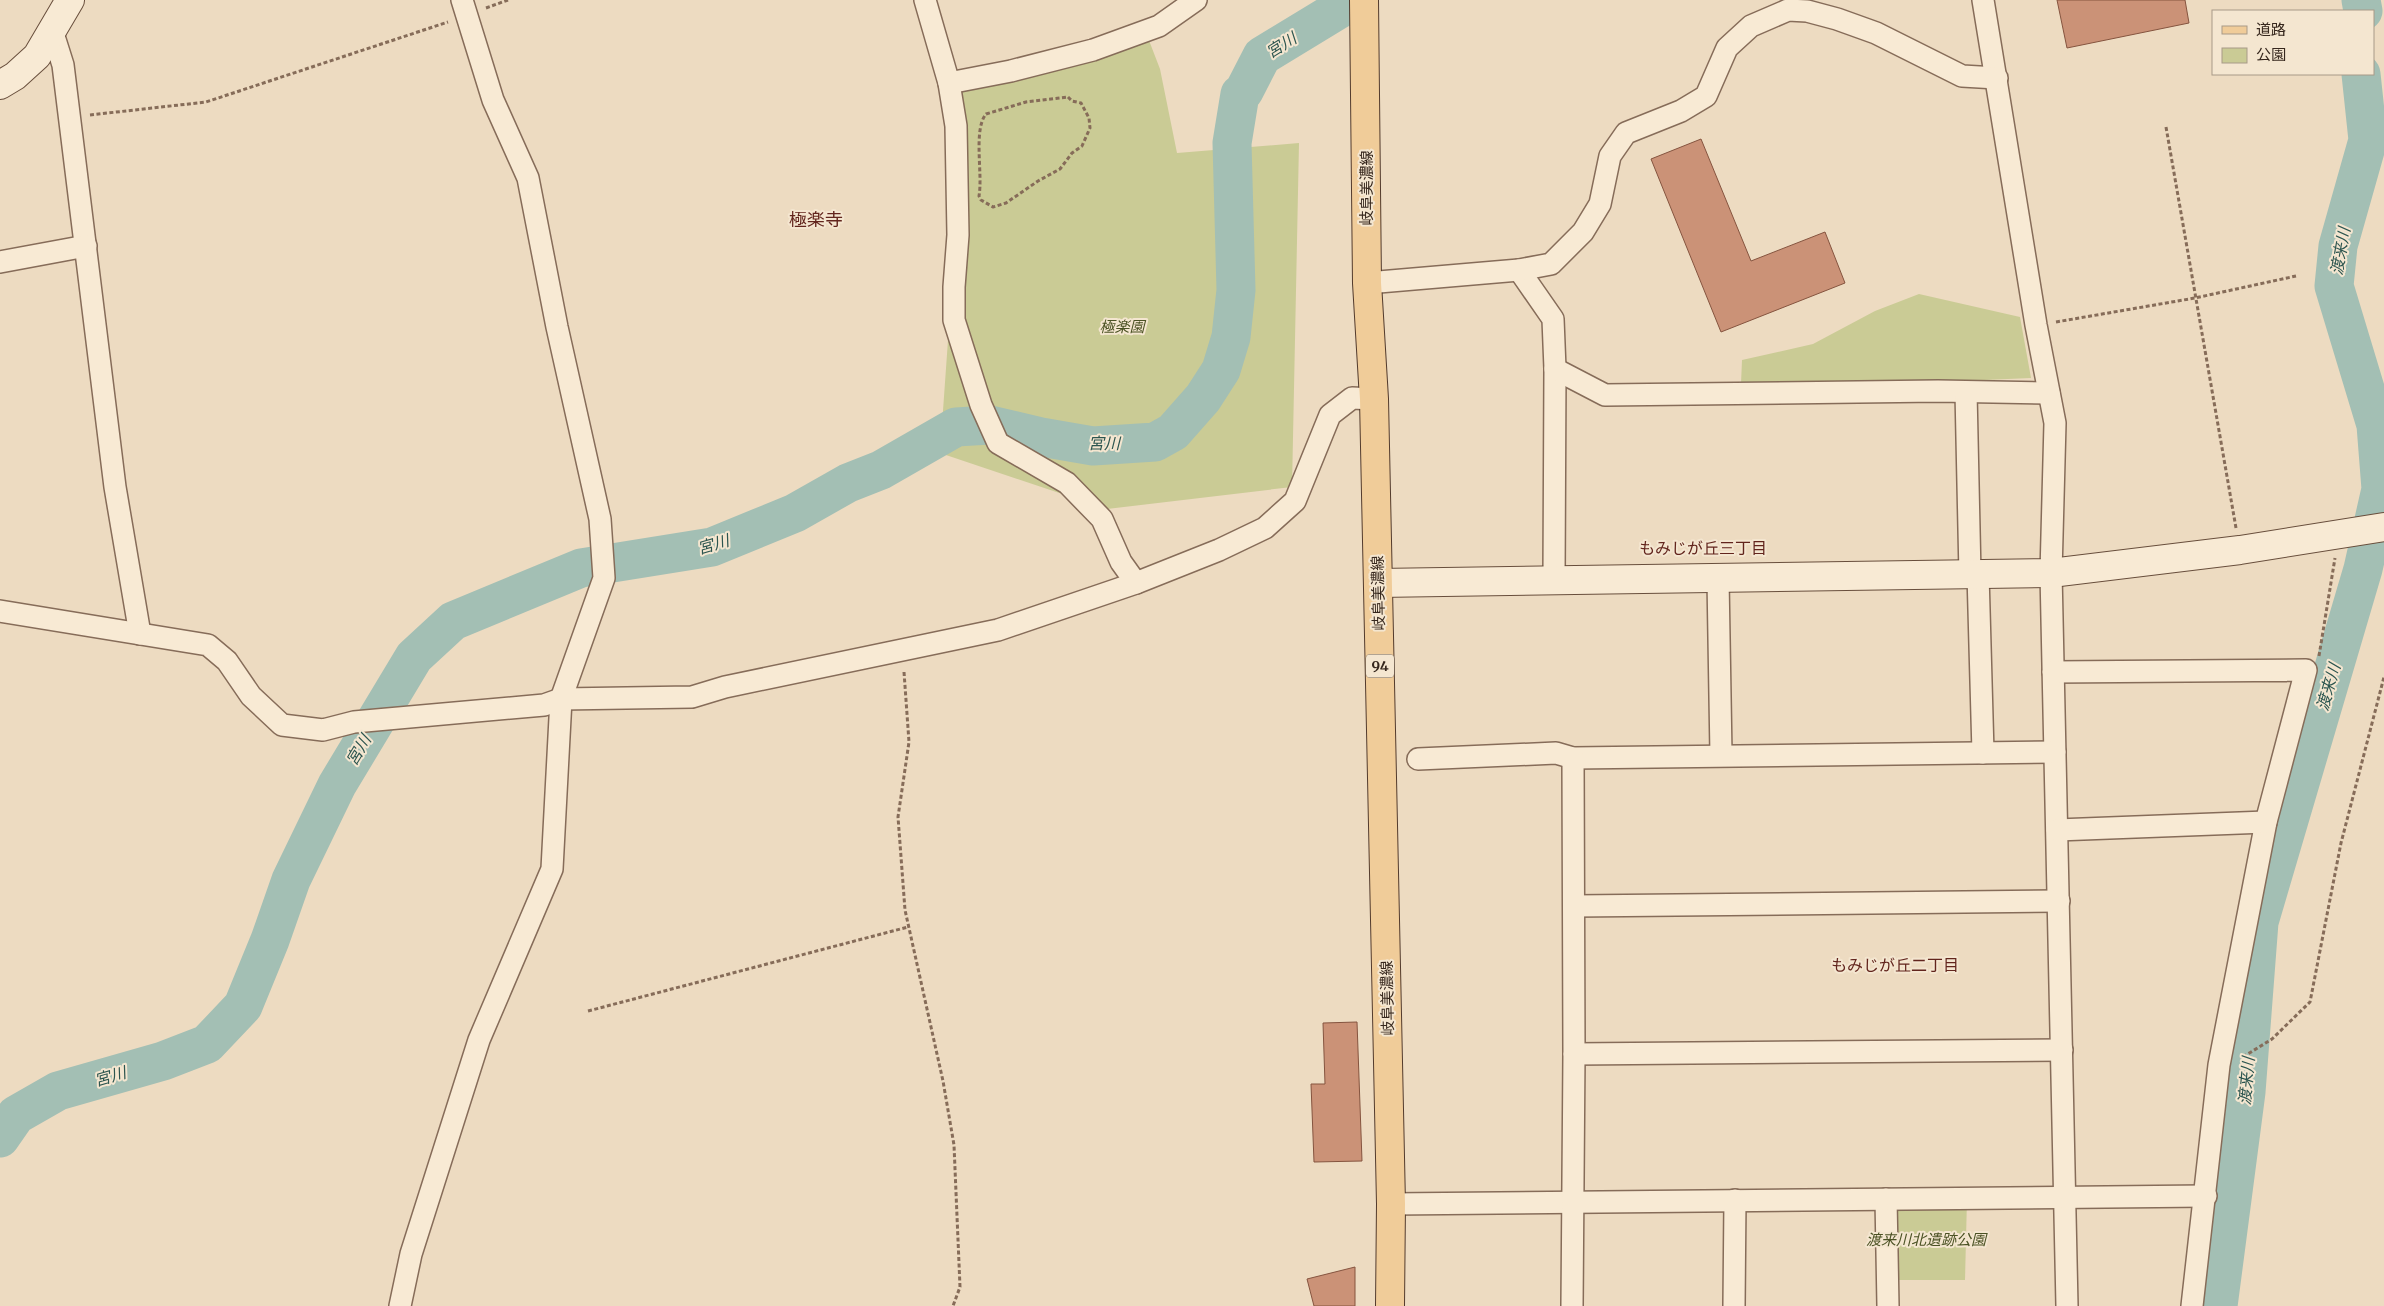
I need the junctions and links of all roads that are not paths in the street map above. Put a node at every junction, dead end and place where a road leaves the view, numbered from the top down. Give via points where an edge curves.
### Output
1 (70, 0) edge
2 (926, 0) edge
3 (1196, 0) edge
4 (1364, 0) edge
5 (1983, 0) edge
6 (464, 8) edge
7 (52, 30) junction
8 (1997, 78) junction
9 (949, 83) junction
10 (0, 85) edge
11 (86, 246) junction
12 (0, 262) edge
13 (1519, 270) junction
14 (1367, 284) junction
15 (1555, 369) junction
16 (1966, 392) junction
17 (2050, 393) junction
18 (1374, 399) junction
19 (2384, 527) edge
20 (2051, 573) junction
21 (1974, 574) junction
22 (1718, 579) junction
23 (1554, 580) junction
24 (1136, 583) junction
25 (1378, 583) junction
26 (0, 611) edge
27 (140, 634) junction
28 (2053, 672) junction
29 (561, 699) junction
30 (2055, 752) junction
31 (1983, 753) junction
32 (1721, 755) junction
33 (1573, 758) junction
34 (1418, 759) dead end
35 (2266, 822) junction
36 (2057, 830) junction
37 (2059, 901) junction
38 (1574, 906) junction
39 (2062, 1050) junction
40 (1574, 1054) junction
41 (2206, 1196) junction
42 (1886, 1199) junction
43 (2066, 1199) junction
44 (1735, 1200) junction
45 (1574, 1202) junction
46 (1391, 1204) junction
47 (400, 1306) edge
48 (1390, 1306) edge
49 (1572, 1306) edge
50 (1734, 1306) edge
51 (1888, 1306) edge
52 (2067, 1306) edge
53 (2192, 1306) edge

1 - 7 street
2 - 9 street
3 - 9 street via 1159,26 1093,50 1011,72
4 - 14 main road, 岐阜美濃線 / 94
5 - 8 street
6 - 29 street via 493,100 528,178 600,519 604,578
7 - 10 street via 38,56
7 - 11 street via 63,65
8 - 13 street via 1962,76 1876,33 1807,11 1788,10 1750,26 1726,48 1706,96 1681,111 1626,133 1610,156 1600,204 1583,232 1551,264
8 - 17 street via 2036,325
9 - 24 street via 956,126 958,235 954,320 981,405 998,443 1068,483 1102,519 1121,562
11 - 12 street
11 - 27 street via 115,487
13 - 14 street
13 - 15 street via 1553,319
14 - 18 main road, 岐阜美濃線 / 94
15 - 16 street via 1605,395
15 - 23 street
16 - 17 street
16 - 21 street
17 - 20 street via 2056,447
18 - 24 street via 1352,398 1330,416 1295,501 1265,528
18 - 25 main road, 岐阜美濃線 / 94
19 - 20 street via 2240,550
20 - 21 street
20 - 28 street
21 - 22 street
21 - 31 street
22 - 23 street
22 - 32 street
23 - 25 street
24 - 29 street via 998,630 734,685 692,697
25 - 46 main road, 岐阜美濃線 / 94
26 - 27 street
27 - 29 street via 208,645 227,661 251,696 282,725 323,730 354,722 544,705
28 - 30 street
28 - 35 street via 2306,670
29 - 47 street via 552,868 479,1040 411,1254
30 - 31 street
30 - 36 street
31 - 32 street
32 - 33 street
33 - 34 street via 1556,753
33 - 38 street
35 - 36 street
35 - 41 street via 2219,1065
36 - 37 street
37 - 38 street
37 - 39 street
38 - 40 street
39 - 40 street
39 - 43 street
40 - 45 street
41 - 43 street
41 - 53 street
42 - 43 street
42 - 44 street
42 - 51 street
43 - 52 street
44 - 45 street
44 - 50 street
45 - 46 street
45 - 49 street
46 - 48 main road, 岐阜美濃線 / 94

